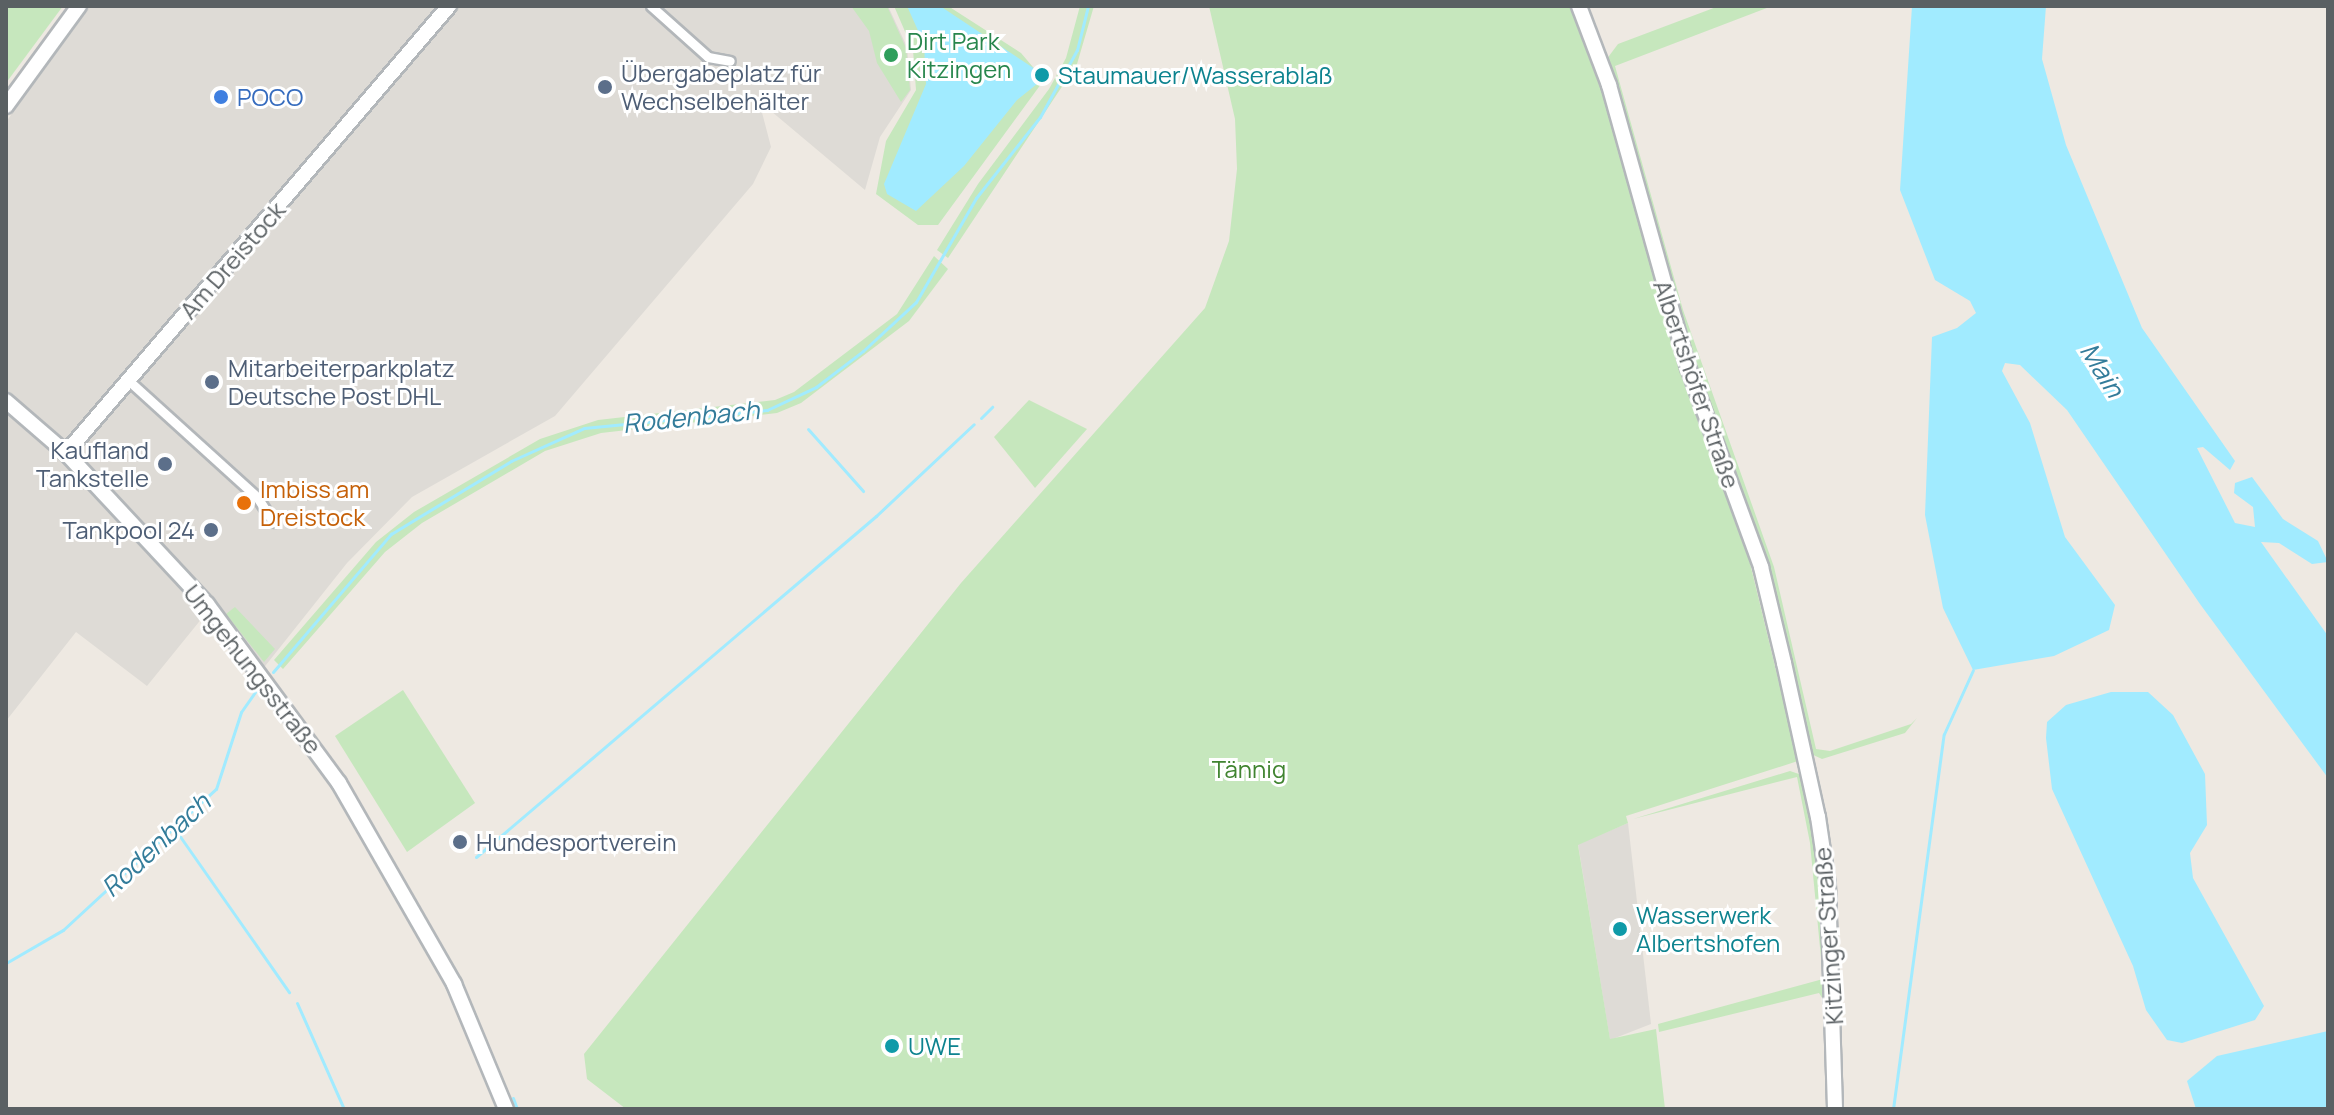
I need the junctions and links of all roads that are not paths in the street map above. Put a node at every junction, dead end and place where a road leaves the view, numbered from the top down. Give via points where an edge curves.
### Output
1 (79, 6) edge
2 (449, 6) edge
3 (651, 6) edge
4 (1579, 6) edge
5 (730, 61) dead end
6 (6, 106) edge
7 (128, 380) junction
8 (6, 401) edge
9 (66, 453) junction
10 (273, 522) dead end
11 (1807, 765) joint
12 (506, 1109) edge
13 (1835, 1109) edge

1 - 6 street
2 - 7 street, Am Dreistock
3 - 5 street via 708,57
4 - 11 street, Albertshöfer Straße via 1609,85 1688,367 1761,567
7 - 9 street, Am Dreistock
7 - 10 street via 257,497
8 - 9 street
9 - 12 street, Umgehungsstraße via 227,628 339,783 413,904 454,984
11 - 13 street, Kitzinger Straße via 1828,885

